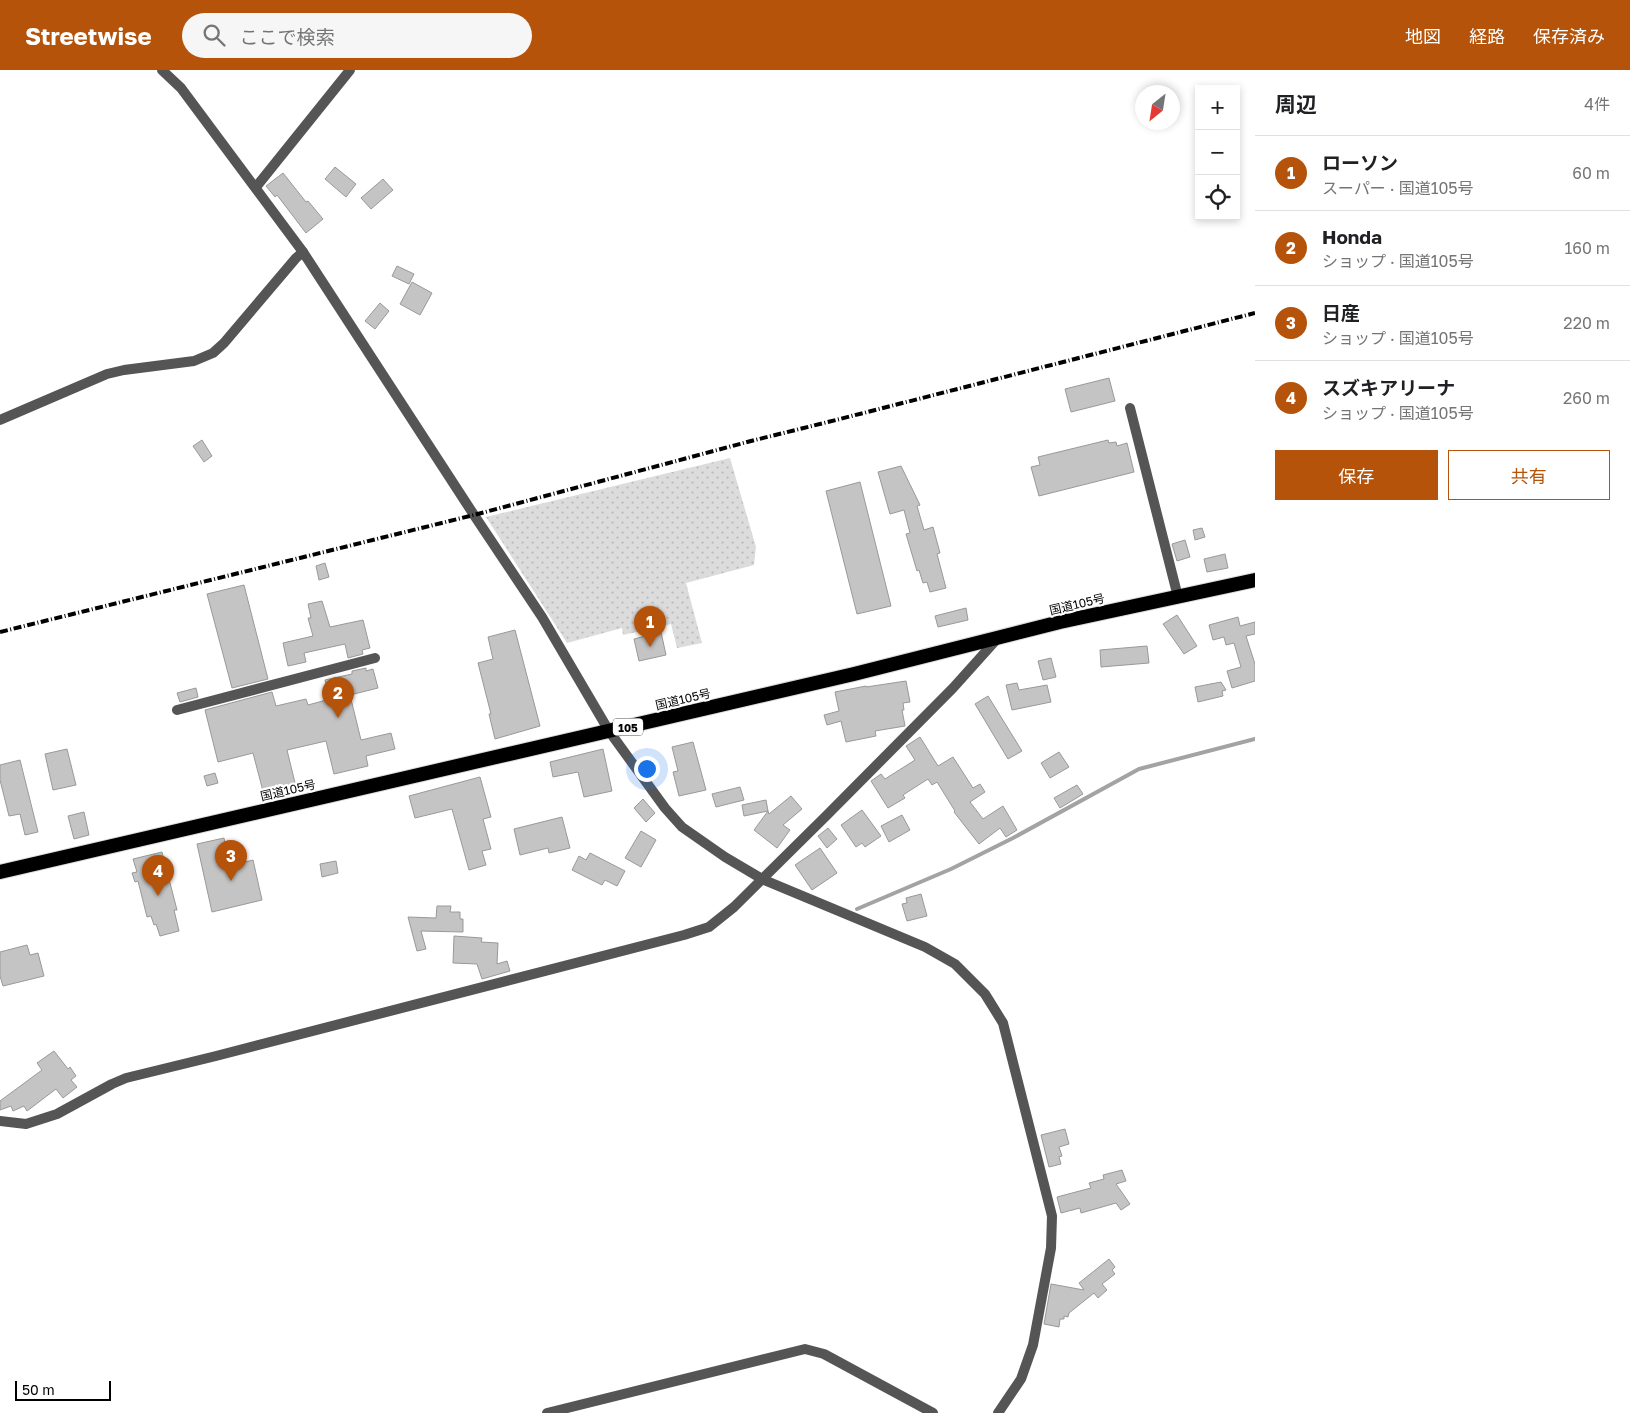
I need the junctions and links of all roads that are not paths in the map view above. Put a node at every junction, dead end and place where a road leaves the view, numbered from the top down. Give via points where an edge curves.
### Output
1 (162, 70) edge
2 (350, 70) edge
3 (256, 188) junction
4 (303, 252) junction
5 (1130, 408) dead end
6 (0, 420) edge
7 (1255, 580) edge
8 (1178, 597) junction
9 (996, 639) junction
10 (375, 658) dead end
11 (177, 710) dead end
12 (609, 732) junction
13 (0, 872) edge
14 (762, 879) junction
15 (0, 1121) edge
16 (547, 1413) edge
17 (933, 1413) edge
18 (998, 1413) edge

1 - 3 street via 181,88
2 - 3 street
3 - 4 street
4 - 6 street via 213,353 194,360 107,374
4 - 12 street via 542,617
5 - 8 street
7 - 8 highway, 国道105号 / 105
8 - 9 highway, 国道105号 / 105
9 - 12 highway, 国道105号 / 105
9 - 14 street via 953,688
10 - 11 street
12 - 13 highway, 国道105号 / 105
12 - 14 street via 682,827
14 - 15 street via 709,927 684,936 126,1078 57,1114 26,1124
14 - 18 street via 925,947 956,964 985,994 1002,1023 1052,1216 1051,1248 1033,1345 1021,1378
16 - 17 street via 805,1349 824,1354

